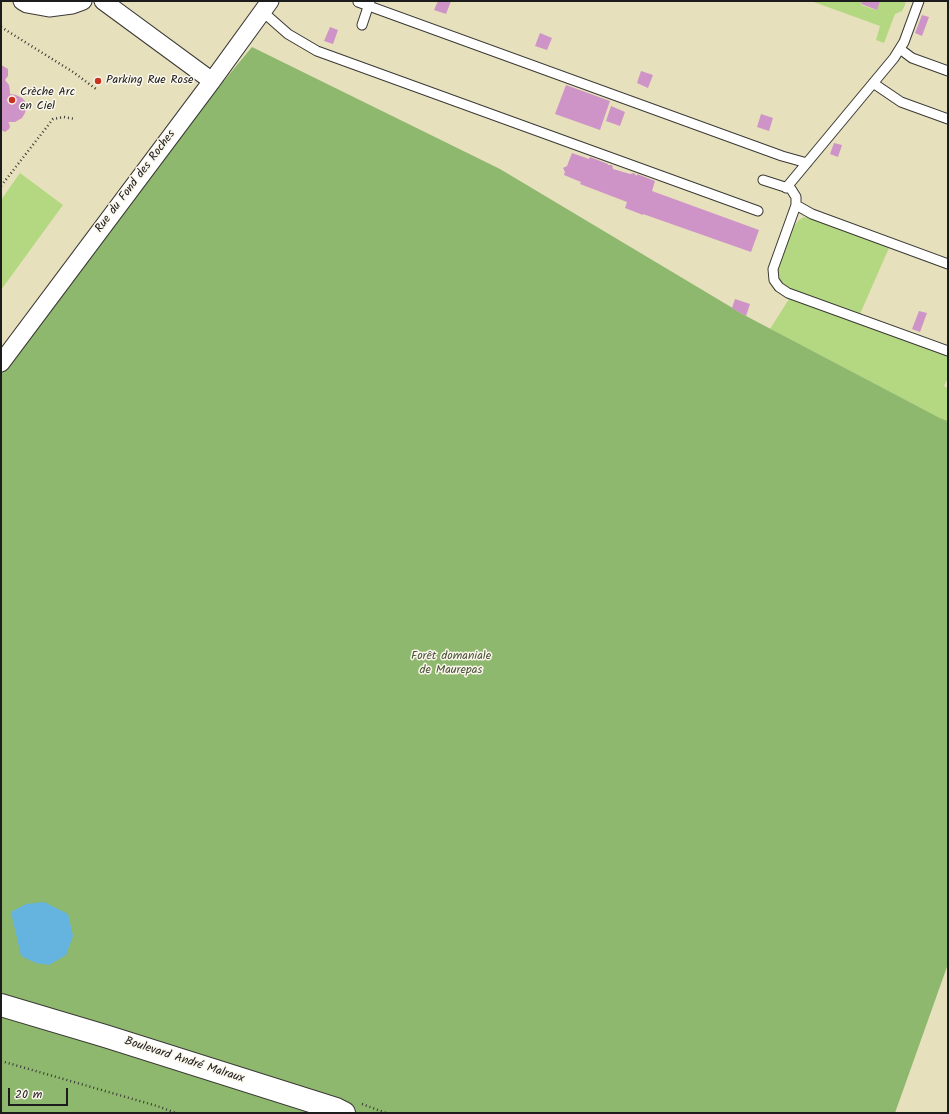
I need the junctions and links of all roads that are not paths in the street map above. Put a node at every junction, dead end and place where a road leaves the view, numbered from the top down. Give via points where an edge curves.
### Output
1 (22, 1) edge
2 (83, 1) edge
3 (103, 1) edge
4 (919, 1) edge
5 (358, 2) edge
6 (370, 3) edge
7 (266, 6) edge
8 (362, 25) dead end
9 (900, 49) junction
10 (948, 71) edge
11 (212, 81) junction
12 (874, 83) junction
13 (948, 119) edge
14 (806, 163) junction
15 (763, 180) dead end
16 (786, 188) junction
17 (796, 205) junction
18 (758, 211) dead end
19 (948, 264) edge
20 (948, 351) edge
21 (1, 363) edge
22 (1, 1006) edge
23 (344, 1113) edge

1 - 2 street via 49,8
3 - 11 street
4 - 9 lane
5 - 6 lane
6 - 8 lane
6 - 14 lane
7 - 11 street, Rue du Fond des Roches
7 - 18 lane via 288,34 317,52
9 - 10 lane via 912,58
9 - 12 lane
11 - 21 street, Rue du Fond des Roches
12 - 13 lane via 901,102
12 - 14 lane
14 - 16 lane
15 - 16 lane
16 - 17 lane via 791,189 796,197
17 - 19 lane via 812,214
17 - 20 lane via 773,269 774,280 779,288
22 - 23 street, Boulevard André Malraux via 120,1041

